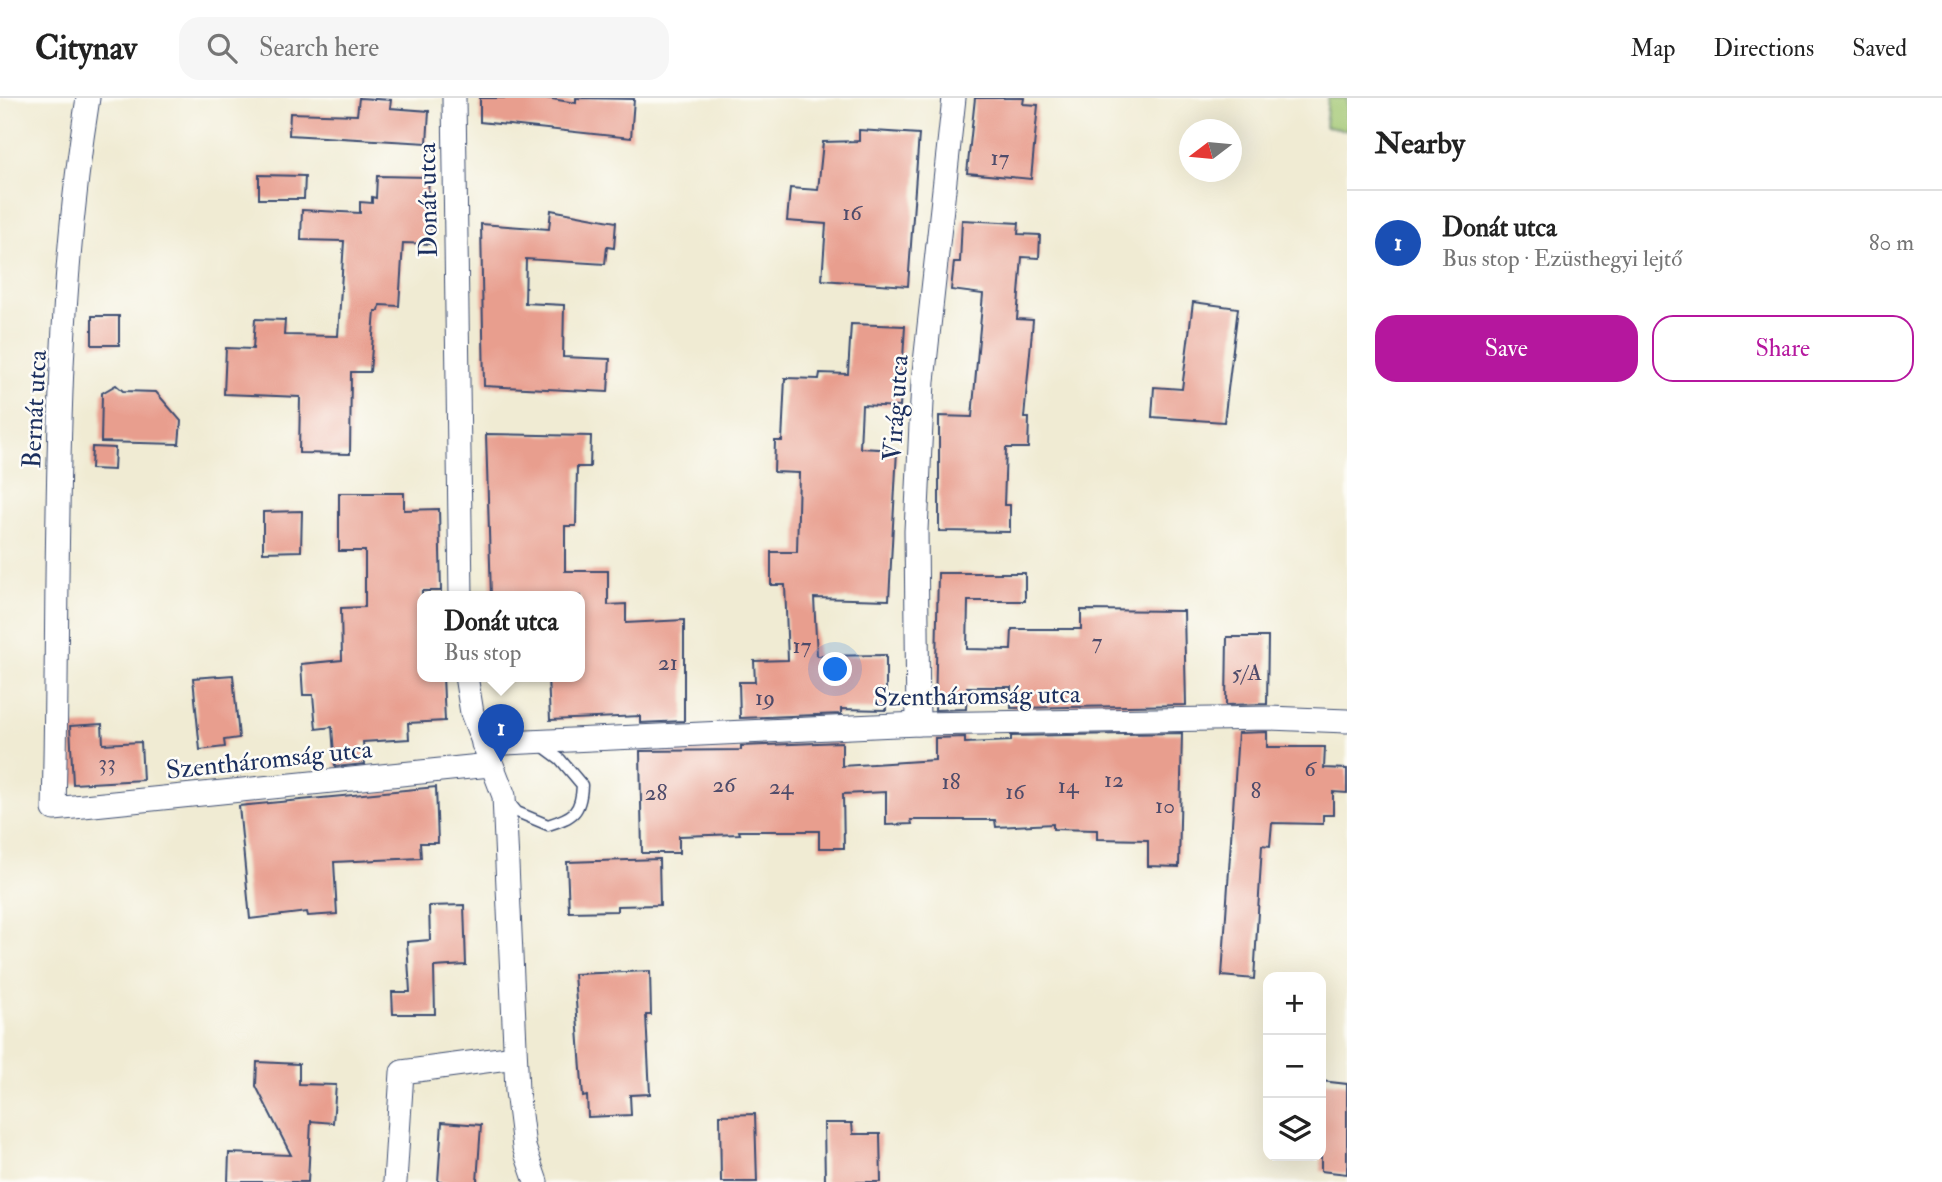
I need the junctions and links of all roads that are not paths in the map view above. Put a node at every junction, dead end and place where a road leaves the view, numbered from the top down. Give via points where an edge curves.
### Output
1 (88, 98) edge
2 (454, 98) edge
3 (954, 98) edge
4 (461, 591) edge
5 (467, 682) edge
6 (1347, 721) edge
7 (918, 724) junction
8 (534, 740) junction
9 (486, 755) junction
10 (504, 796) junction
11 (54, 809) joint
12 (515, 1058) junction
13 (395, 1182) edge
14 (536, 1182) edge

1 - 11 street, Bernát utca via 71,220 56,532
2 - 4 street, Donát utca
3 - 7 street, Virág utca via 923,381 916,531
5 - 9 street
6 - 7 street, Szentháromság utca via 1269,718
7 - 8 street, Szentháromság utca
8 - 9 street, Szentháromság utca
8 - 10 lane via 560,759 582,786 582,803 575,813 548,825 517,812
9 - 10 street
9 - 11 street, Szentháromság utca
10 - 12 street
12 - 13 street via 402,1072
12 - 14 street via 524,1147

